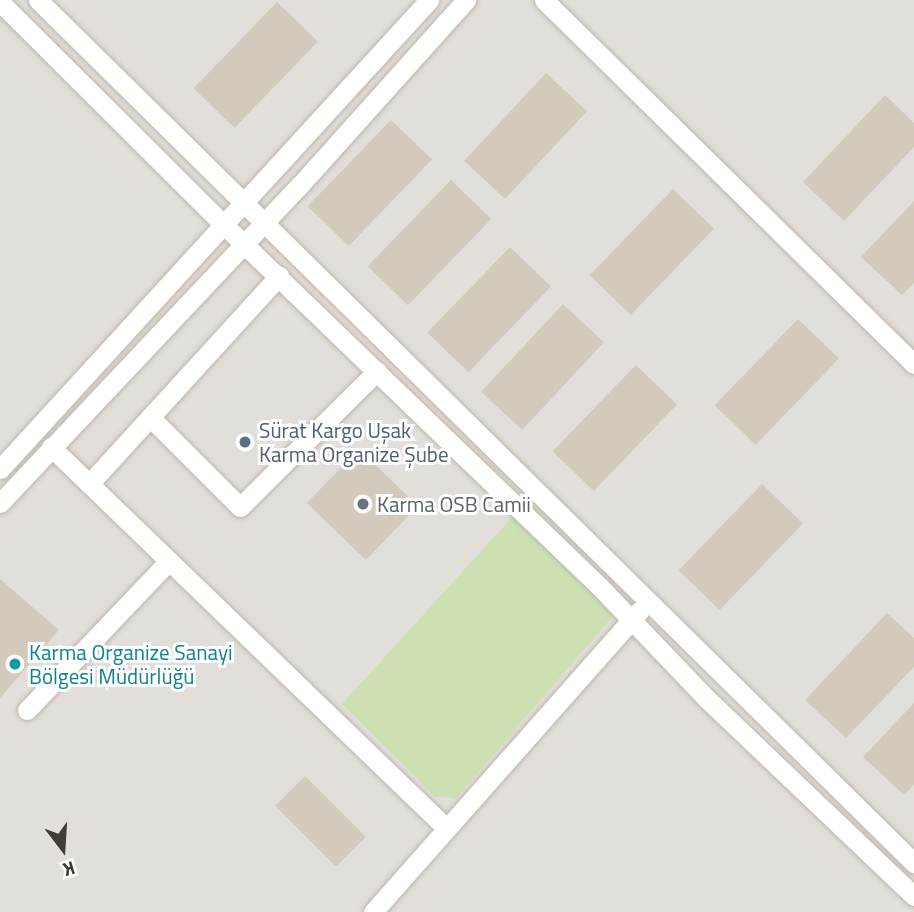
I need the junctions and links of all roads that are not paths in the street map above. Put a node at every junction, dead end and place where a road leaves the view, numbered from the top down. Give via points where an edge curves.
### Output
1 (38, 0) edge
2 (429, 0) edge
3 (466, 0) edge
4 (544, 0) edge
5 (0, 2) edge
6 (245, 200) junction
7 (264, 222) junction
8 (223, 225) junction
9 (244, 242) junction
10 (279, 276) junction
11 (914, 364) edge
12 (377, 371) junction
13 (150, 417) junction
14 (51, 447) junction
15 (0, 469) edge
16 (89, 484) junction
17 (0, 503) edge
18 (169, 561) junction
19 (649, 600) junction
20 (631, 619) junction
21 (27, 710) dead end
22 (445, 827) junction
23 (914, 863) edge
24 (914, 896) edge
25 (373, 912) edge

1 - 6 street
2 - 6 street
3 - 7 street
4 - 11 street
5 - 8 street
6 - 7 street
6 - 8 street
7 - 9 street
7 - 19 street
8 - 9 street
8 - 15 street
9 - 10 street
9 - 14 street
10 - 12 street
10 - 13 street
12 - 13 street via 240,507
12 - 20 street
13 - 16 street
14 - 16 street
14 - 17 street
16 - 18 street
18 - 21 street
18 - 22 street
19 - 20 street
19 - 23 street
20 - 22 street
20 - 24 street
22 - 25 street

